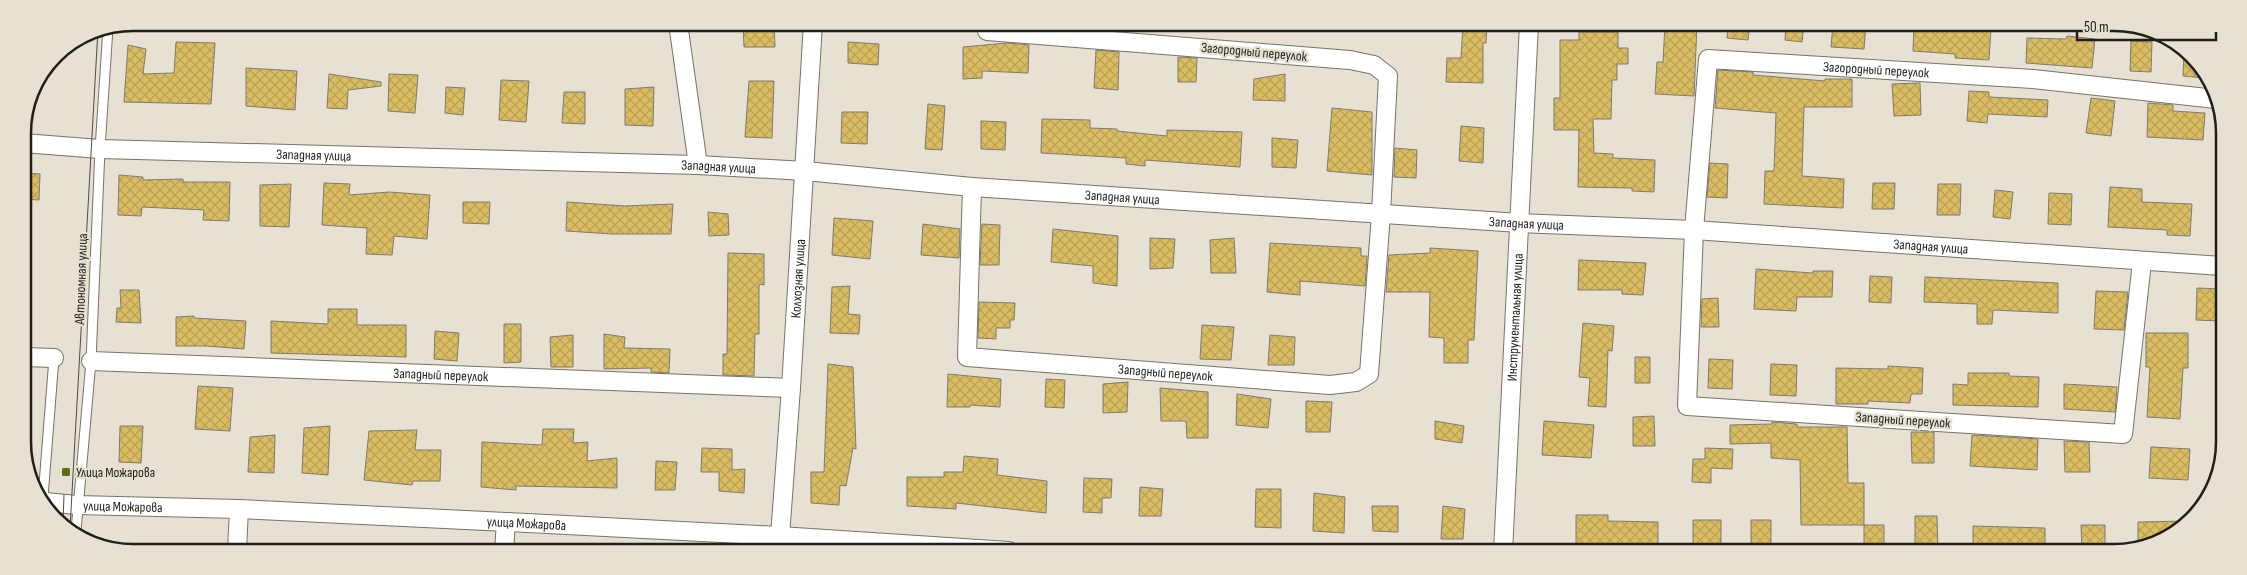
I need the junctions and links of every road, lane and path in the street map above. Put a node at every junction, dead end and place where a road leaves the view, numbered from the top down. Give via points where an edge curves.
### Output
1 (679, 31) edge
2 (813, 31) edge
3 (987, 31) edge
4 (1529, 31) edge
5 (108, 35) edge
6 (2209, 99) edge
7 (31, 145) edge
8 (100, 149) junction
9 (698, 164) junction
10 (805, 171) junction
11 (972, 187) junction
12 (1381, 214) junction
13 (1520, 224) junction
14 (1694, 230) junction
15 (2142, 262) junction
16 (2216, 266) edge
17 (31, 357) edge
18 (54, 358) joint
19 (91, 361) junction
20 (791, 388) junction
21 (44, 489) edge
22 (51, 503) edge
23 (77, 505) junction
24 (239, 509) junction
25 (506, 522) junction
26 (76, 526) edge
27 (780, 536) junction
28 (237, 544) edge
29 (504, 544) edge
30 (865, 544) edge
31 (1503, 544) edge

1 - 9 street
2 - 10 street, Колхозная улица
3 - 12 street, Загородный переулок via 1350,60 1374,65 1388,76
4 - 13 street, Инструментальная улица
5 - 8 lane, Автономная улица
6 - 14 street, Загородный переулок via 2033,79 1708,60
7 - 8 street, Западная улица
8 - 9 street, Западная улица
8 - 19 lane, Автономная улица
9 - 10 street, Западная улица
10 - 11 street, Западная улица
10 - 20 street, Колхозная улица
11 - 12 street, Западная улица
11 - 12 street, Западный переулок via 967,357 1330,385 1356,382 1369,374
12 - 13 street, Западная улица
13 - 14 street, Западная улица
13 - 31 street, Инструментальная улица
14 - 15 street, Западная улица
14 - 15 street, Западный переулок via 1687,406 1696,407 2123,434
15 - 16 street, Западная улица
17 - 18 street
18 - 21 lane
19 - 20 street, Западный переулок
19 - 23 lane, Автономная улица
20 - 27 street, Колхозная улица
22 - 23 street, улица Можарова
23 - 24 street, улица Можарова
23 - 26 lane, Автономная улица
24 - 25 street, улица Можарова
24 - 28 street
25 - 27 street, улица Можарова
25 - 29 street
27 - 30 street, улица Можарова

